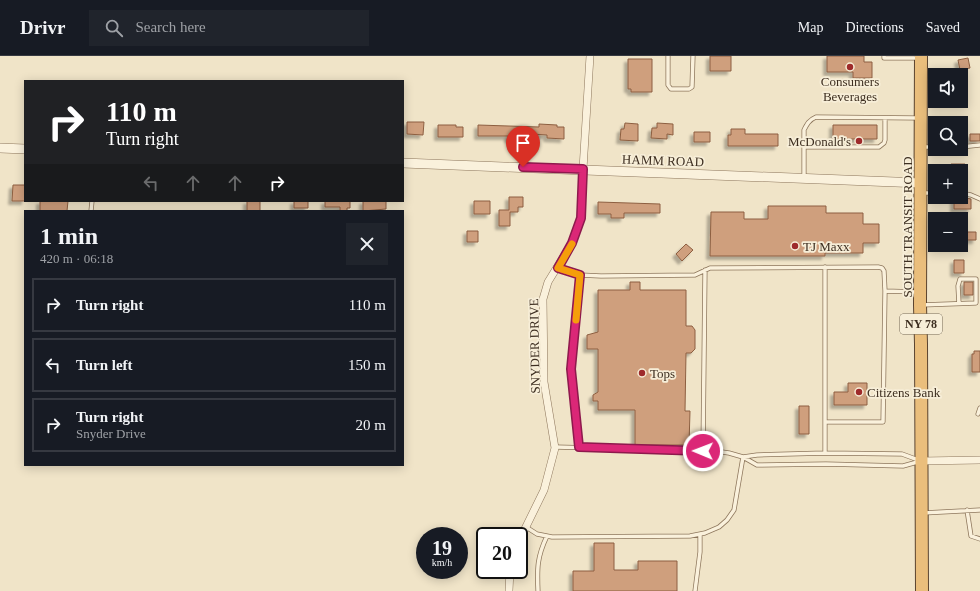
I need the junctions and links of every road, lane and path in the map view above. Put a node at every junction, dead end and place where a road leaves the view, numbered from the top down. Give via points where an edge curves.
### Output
1 (590, 56) edge
2 (668, 56) edge
3 (693, 56) edge
4 (884, 56) edge
5 (921, 57) edge
6 (885, 118) junction
7 (921, 118) junction
8 (980, 145) edge
9 (968, 146) edge
10 (804, 147) junction
11 (921, 147) junction
12 (928, 147) edge
13 (0, 148) edge
14 (24, 149) edge
15 (404, 163) edge
16 (583, 169) junction
17 (804, 179) junction
18 (921, 188) junction
19 (928, 190) edge
20 (968, 194) edge
21 (980, 199) edge
22 (825, 267) junction
23 (558, 268) junction
24 (705, 270) junction
25 (580, 275) junction
26 (885, 291) junction
27 (920, 292) junction
28 (959, 304) junction
29 (920, 305) junction
30 (980, 408) edge
31 (978, 414) dead end
32 (825, 422) junction
33 (555, 447) junction
34 (579, 447) junction
35 (703, 451) junction
36 (825, 454) junction
37 (743, 457) junction
38 (980, 460) edge
39 (921, 461) junction
40 (967, 510) junction
41 (974, 510) junction
42 (980, 510) edge
43 (921, 513) junction
44 (980, 513) edge
45 (526, 527) edge
46 (528, 528) edge
47 (700, 534) junction
48 (547, 536) junction
49 (980, 539) edge
50 (510, 579) edge
51 (509, 591) edge
52 (538, 591) edge
53 (695, 591) edge
54 (922, 591) edge

1 - 16 street, SNYDER DRIVE
2 - 3 lane via 668,85 671,89 692,87
4 - 5 lane
5 - 7 highway, SOUTH TRANSIT ROAD / NY 78
6 - 7 lane
6 - 10 lane via 816,117 810,120 804,130
6 - 10 lane via 885,140 879,147
7 - 11 highway, SOUTH TRANSIT ROAD / NY 78
8 - 9 lane
10 - 17 lane
11 - 12 lane
11 - 18 highway, SOUTH TRANSIT ROAD / NY 78
13 - 14 street
15 - 16 street, HAMM ROAD
16 - 17 street, HAMM ROAD
16 - 23 street, SNYDER DRIVE via 581,218 572,243
17 - 18 street, HAMM ROAD
18 - 19 lane
18 - 27 highway, SOUTH TRANSIT ROAD / NY 78
20 - 21 lane
22 - 24 lane
22 - 26 lane via 882,268
22 - 32 lane
23 - 25 lane
23 - 33 street, SNYDER DRIVE via 548,282 543,299 544,382
24 - 25 lane via 695,275
24 - 35 lane
25 - 34 lane via 571,369
26 - 27 lane
26 - 32 lane via 883,422
27 - 29 highway, SOUTH TRANSIT ROAD / NY 78
28 - 28 lane via 976,304 976,279 960,279
28 - 29 lane
29 - 39 highway, SOUTH TRANSIT ROAD / NY 78
30 - 31 lane
32 - 36 lane
33 - 34 lane
33 - 45 street, SNYDER DRIVE via 544,490
34 - 35 lane
35 - 37 lane
36 - 37 lane
36 - 39 lane via 902,454
37 - 39 lane via 757,465 902,466
37 - 47 lane via 734,510 719,527
38 - 39 street
39 - 43 highway, SOUTH TRANSIT ROAD / NY 78
40 - 41 lane
40 - 43 lane
40 - 49 lane via 971,536
41 - 42 lane
41 - 44 lane
43 - 54 highway, SOUTH TRANSIT ROAD / NY 78
46 - 48 lane
47 - 48 lane
47 - 53 lane
48 - 52 lane via 540,551 537,567
50 - 51 street

